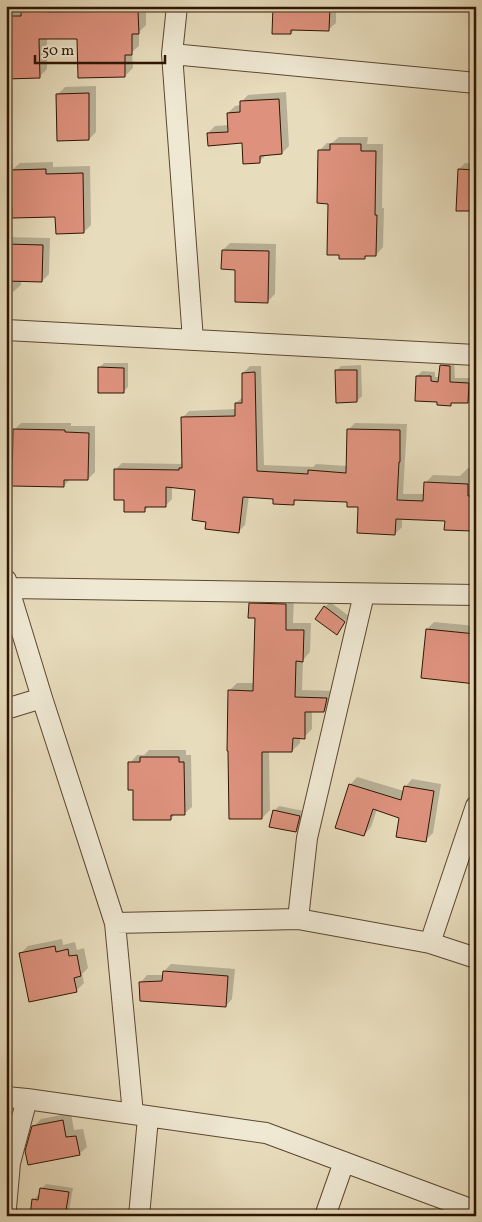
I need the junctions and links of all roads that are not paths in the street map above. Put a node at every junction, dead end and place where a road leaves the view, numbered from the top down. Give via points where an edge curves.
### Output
1 (177, 6) edge
2 (172, 54) junction
3 (476, 83) edge
4 (6, 330) edge
5 (193, 340) junction
6 (476, 355) edge
7 (7, 584) edge
8 (364, 594) junction
9 (476, 595) edge
10 (42, 698) junction
11 (6, 709) edge
12 (476, 806) edge
13 (298, 919) junction
14 (114, 923) junction
15 (430, 943) junction
16 (476, 958) edge
17 (6, 1097) edge
18 (27, 1099) junction
19 (140, 1116) junction
20 (344, 1162) junction
21 (6, 1208) edge
22 (476, 1211) edge
23 (138, 1216) edge
24 (325, 1216) edge

1 - 2 street
2 - 3 street
2 - 5 street
4 - 5 street
5 - 6 street
7 - 8 street
7 - 10 street
8 - 9 street
8 - 13 street via 307,838
10 - 11 street
10 - 14 street
12 - 15 street
13 - 14 street
13 - 15 street
14 - 19 street
15 - 16 street
17 - 18 street
18 - 19 street
18 - 21 street via 10,1164
19 - 20 street via 266,1133
19 - 23 street
20 - 22 street
20 - 24 street

